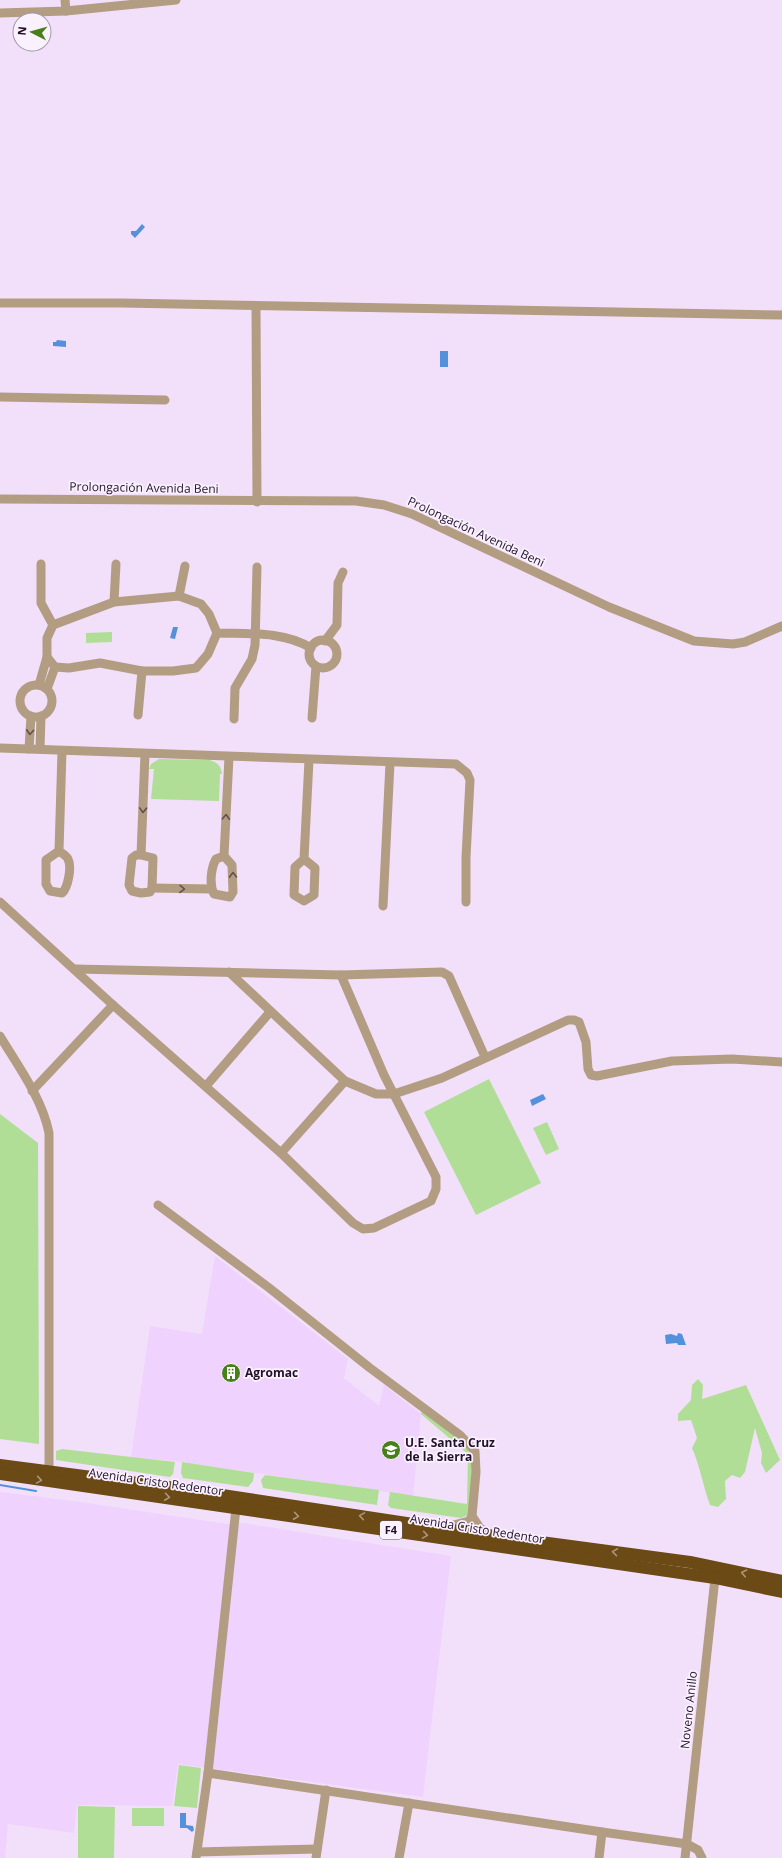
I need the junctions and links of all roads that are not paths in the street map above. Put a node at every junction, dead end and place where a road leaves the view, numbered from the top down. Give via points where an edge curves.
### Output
1 (65, 0) edge
2 (176, 0) edge
3 (147, 1) edge
4 (66, 11) junction
5 (0, 14) edge
6 (0, 303) edge
7 (256, 306) junction
8 (782, 316) edge
9 (0, 397) edge
10 (165, 400) dead end
11 (0, 500) edge
12 (257, 502) junction
13 (41, 564) dead end
14 (116, 564) dead end
15 (185, 566) dead end
16 (257, 567) dead end
17 (343, 572) dead end
18 (179, 596) junction
19 (114, 602) junction
20 (53, 625) junction
21 (782, 626) edge
22 (217, 633) junction
23 (256, 634) junction
24 (325, 641) junction
25 (310, 648) junction
26 (47, 657) junction
27 (316, 666) junction
28 (55, 667) junction
29 (142, 672) junction
30 (43, 687) junction
31 (138, 715) dead end
32 (31, 716) junction
33 (41, 716) junction
34 (312, 718) dead end
35 (234, 719) dead end
36 (0, 748) edge
37 (40, 748) junction
38 (29, 749) junction
39 (62, 751) junction
40 (145, 754) junction
41 (229, 757) junction
42 (309, 760) junction
43 (390, 763) junction
44 (59, 851) dead end
45 (141, 855) junction
46 (224, 856) junction
47 (304, 859) dead end
48 (152, 888) junction
49 (211, 889) junction
50 (0, 902) edge
51 (466, 902) dead end
52 (383, 906) dead end
53 (76, 969) junction
54 (229, 972) junction
55 (341, 975) junction
56 (114, 1005) junction
57 (270, 1012) junction
58 (0, 1036) edge
59 (485, 1057) junction
60 (782, 1062) edge
61 (345, 1081) junction
62 (206, 1086) junction
63 (32, 1091) junction
64 (394, 1094) junction
65 (281, 1153) junction
66 (158, 1205) dead end
67 (0, 1464) edge
68 (49, 1472) junction
69 (0, 1474) edge
70 (236, 1508) junction
71 (472, 1516) junction
72 (443, 1528) junction
73 (492, 1535) junction
74 (715, 1578) junction
75 (782, 1581) edge
76 (782, 1592) edge
77 (208, 1773) junction
78 (326, 1790) junction
79 (409, 1803) junction
80 (602, 1832) junction
81 (687, 1844) junction
82 (316, 1853) edge
83 (248, 1854) edge
84 (197, 1855) edge
85 (399, 1858) edge
86 (599, 1858) edge
87 (685, 1858) edge
88 (702, 1858) edge

1 - 4 street
2 - 3 street
3 - 4 street via 128,6
4 - 5 street
6 - 7 street
7 - 8 street
7 - 12 street
9 - 10 street
11 - 12 street, Prolongación Avenida Beni via 137,499
12 - 21 street, Prolongación Avenida Beni via 356,501 384,505 412,514 610,607 694,641 733,644 745,642
13 - 20 street via 41,604
14 - 19 street
15 - 18 street
16 - 23 street
17 - 24 street via 338,583 337,624
18 - 19 street
18 - 22 street via 201,604 210,614
19 - 20 street
20 - 26 street via 47,638
22 - 23 street
22 - 29 street via 208,654 196,668
23 - 25 street via 281,637
23 - 35 street via 252,659 235,688
24 - 25 street via 317,642
24 - 27 street via 333,646 335,659 325,668
25 - 27 street via 309,656
26 - 28 street
26 - 30 street
27 - 34 street
28 - 29 street via 69,668 100,663
28 - 30 street
29 - 31 street
30 - 32 street via 34,685 24,690 20,699 22,710
30 - 33 street via 50,694 51,704
32 - 33 street
32 -> 38 street
33 - 37 street
36 - 38 street
37 - 38 street
37 - 39 street
39 - 40 street
39 - 44 street
40 - 41 street
40 -> 45 street
41 - 42 street
46 -> 41 street
42 - 43 street
42 - 47 street
43 - 51 street via 456,764 467,773 470,780
43 - 52 street
45 - 48 street via 153,858
45 - 48 street via 132,858 129,885 132,891 141,893 150,892
46 - 49 street via 216,858 212,866
49 -> 46 street via 214,894 222,897 230,897 233,892 232,865
48 -> 49 street
50 - 53 street
53 - 54 street
53 - 56 street
54 - 55 street
54 - 57 street
55 - 59 street via 442,972 449,976
55 - 64 street
56 - 62 street
56 - 63 street
57 - 61 street
57 - 62 street
58 - 63 street
59 - 60 street via 568,1020 574,1020 579,1022 586,1042 588,1069 592,1075 672,1061 732,1059
59 - 64 street via 442,1078
61 - 64 street via 376,1094
61 - 65 street
62 - 65 street
63 - 68 street via 47,1119 50,1133
64 - 65 street via 436,1177 436,1189 431,1201 374,1228 364,1229 353,1223
66 - 71 street via 268,1286 370,1368 460,1435 474,1451 475,1456
67 - 68 highway, Avenida Cristo Redentor / F4
72 -> 68 highway, Avenida Cristo Redentor / F4 via 176,1488
69 -> 70 highway, Avenida Cristo Redentor / F4
70 -> 74 highway, Avenida Cristo Redentor / F4
70 - 77 street
71 - 72 street via 469,1521
71 - 73 street via 480,1528
72 - 73 highway, Avenida Cristo Redentor / F4
75 -> 73 highway, Avenida Cristo Redentor / F4 via 690,1562
74 - 76 highway, Avenida Cristo Redentor / F4
74 - 81 street, Noveno Anillo
77 - 78 street
77 - 84 street
78 - 79 street
78 - 82 street
79 - 80 street
79 - 85 street
80 - 81 street
80 - 86 street
81 - 87 street, Noveno Anillo
81 - 88 street via 698,1850
82 - 83 street
83 - 84 street

